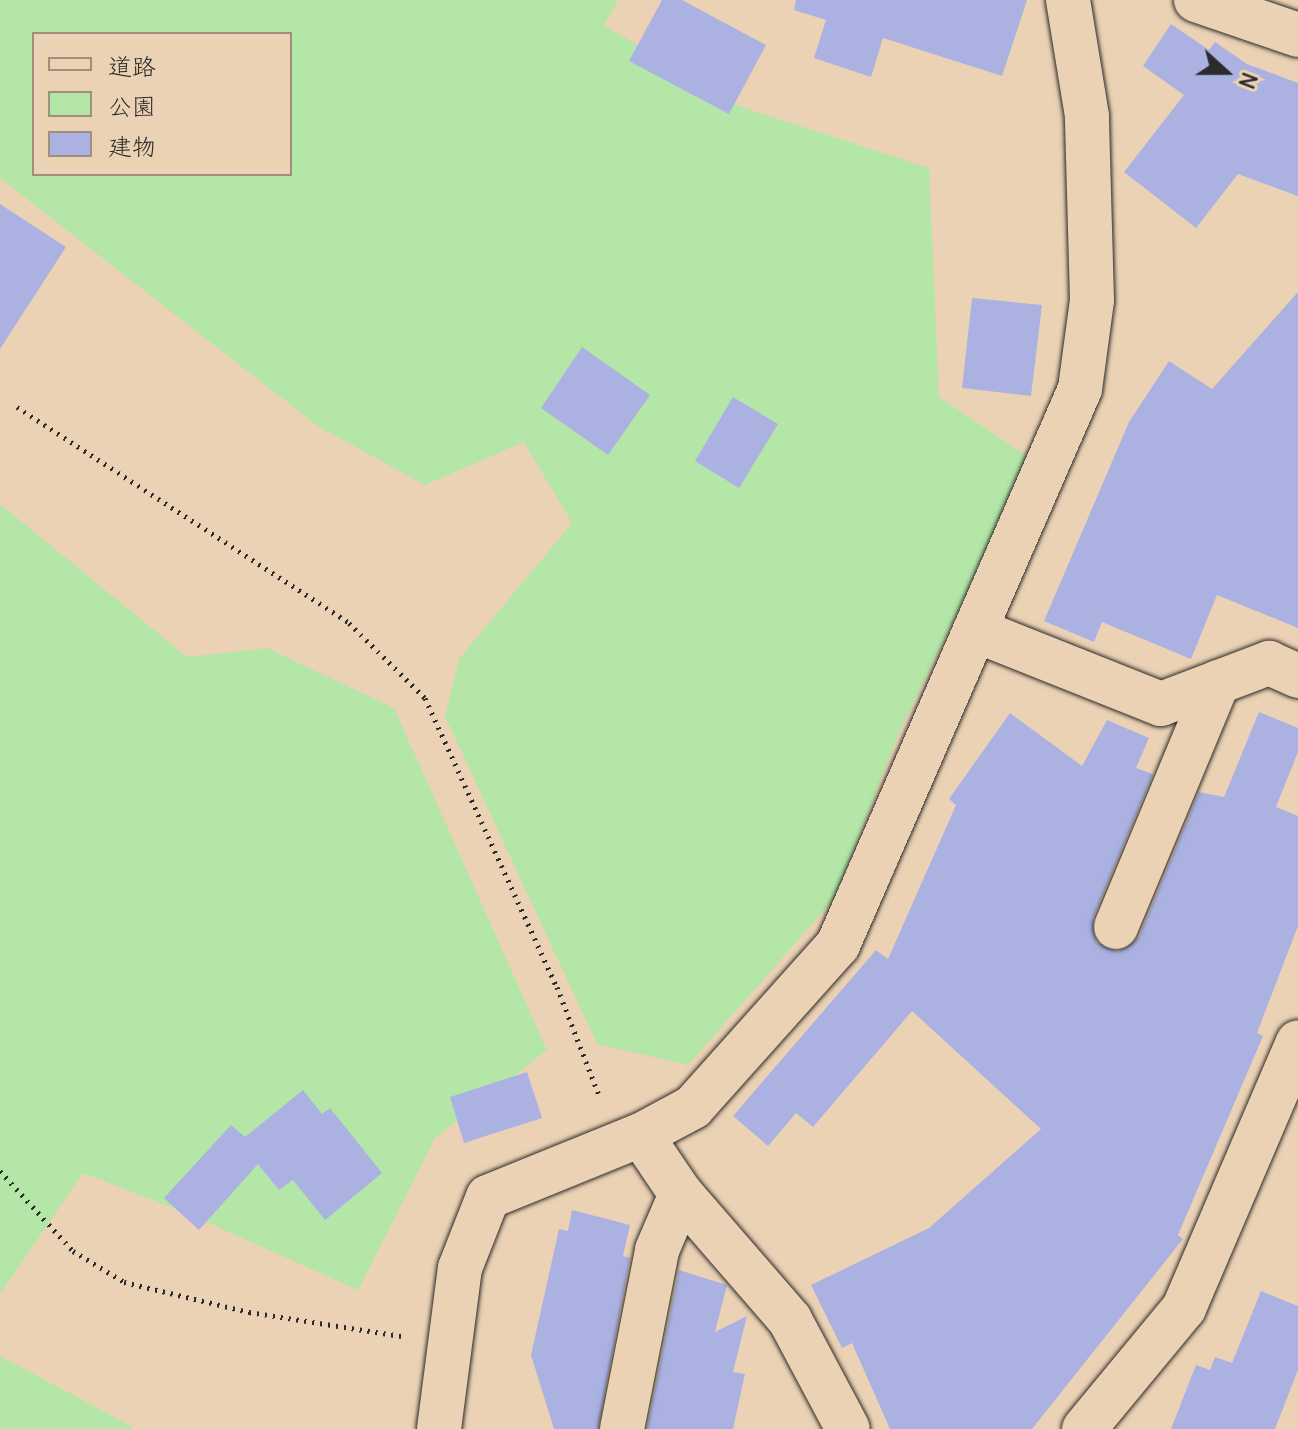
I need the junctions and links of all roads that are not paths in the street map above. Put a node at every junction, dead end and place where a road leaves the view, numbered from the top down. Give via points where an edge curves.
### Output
1 (1068, 0) edge
2 (1196, 0) edge
3 (1298, 35) edge
4 (975, 630) junction
5 (1298, 676) edge
6 (1218, 682) junction
7 (1116, 927) dead end
8 (1298, 1042) edge
9 (629, 1139) junction
10 (681, 1194) junction
11 (439, 1429) edge
12 (622, 1429) edge
13 (848, 1429) edge
14 (1084, 1429) edge

1 - 4 street via 1087,116 1092,300 1080,389
2 - 3 street
4 - 6 street via 1161,704
4 - 9 street via 838,945 693,1107
5 - 6 street via 1269,663
6 - 7 street
8 - 14 street via 1184,1308
9 - 10 street
9 - 11 street via 488,1197 460,1268
10 - 12 street via 657,1250
10 - 13 street via 790,1320

